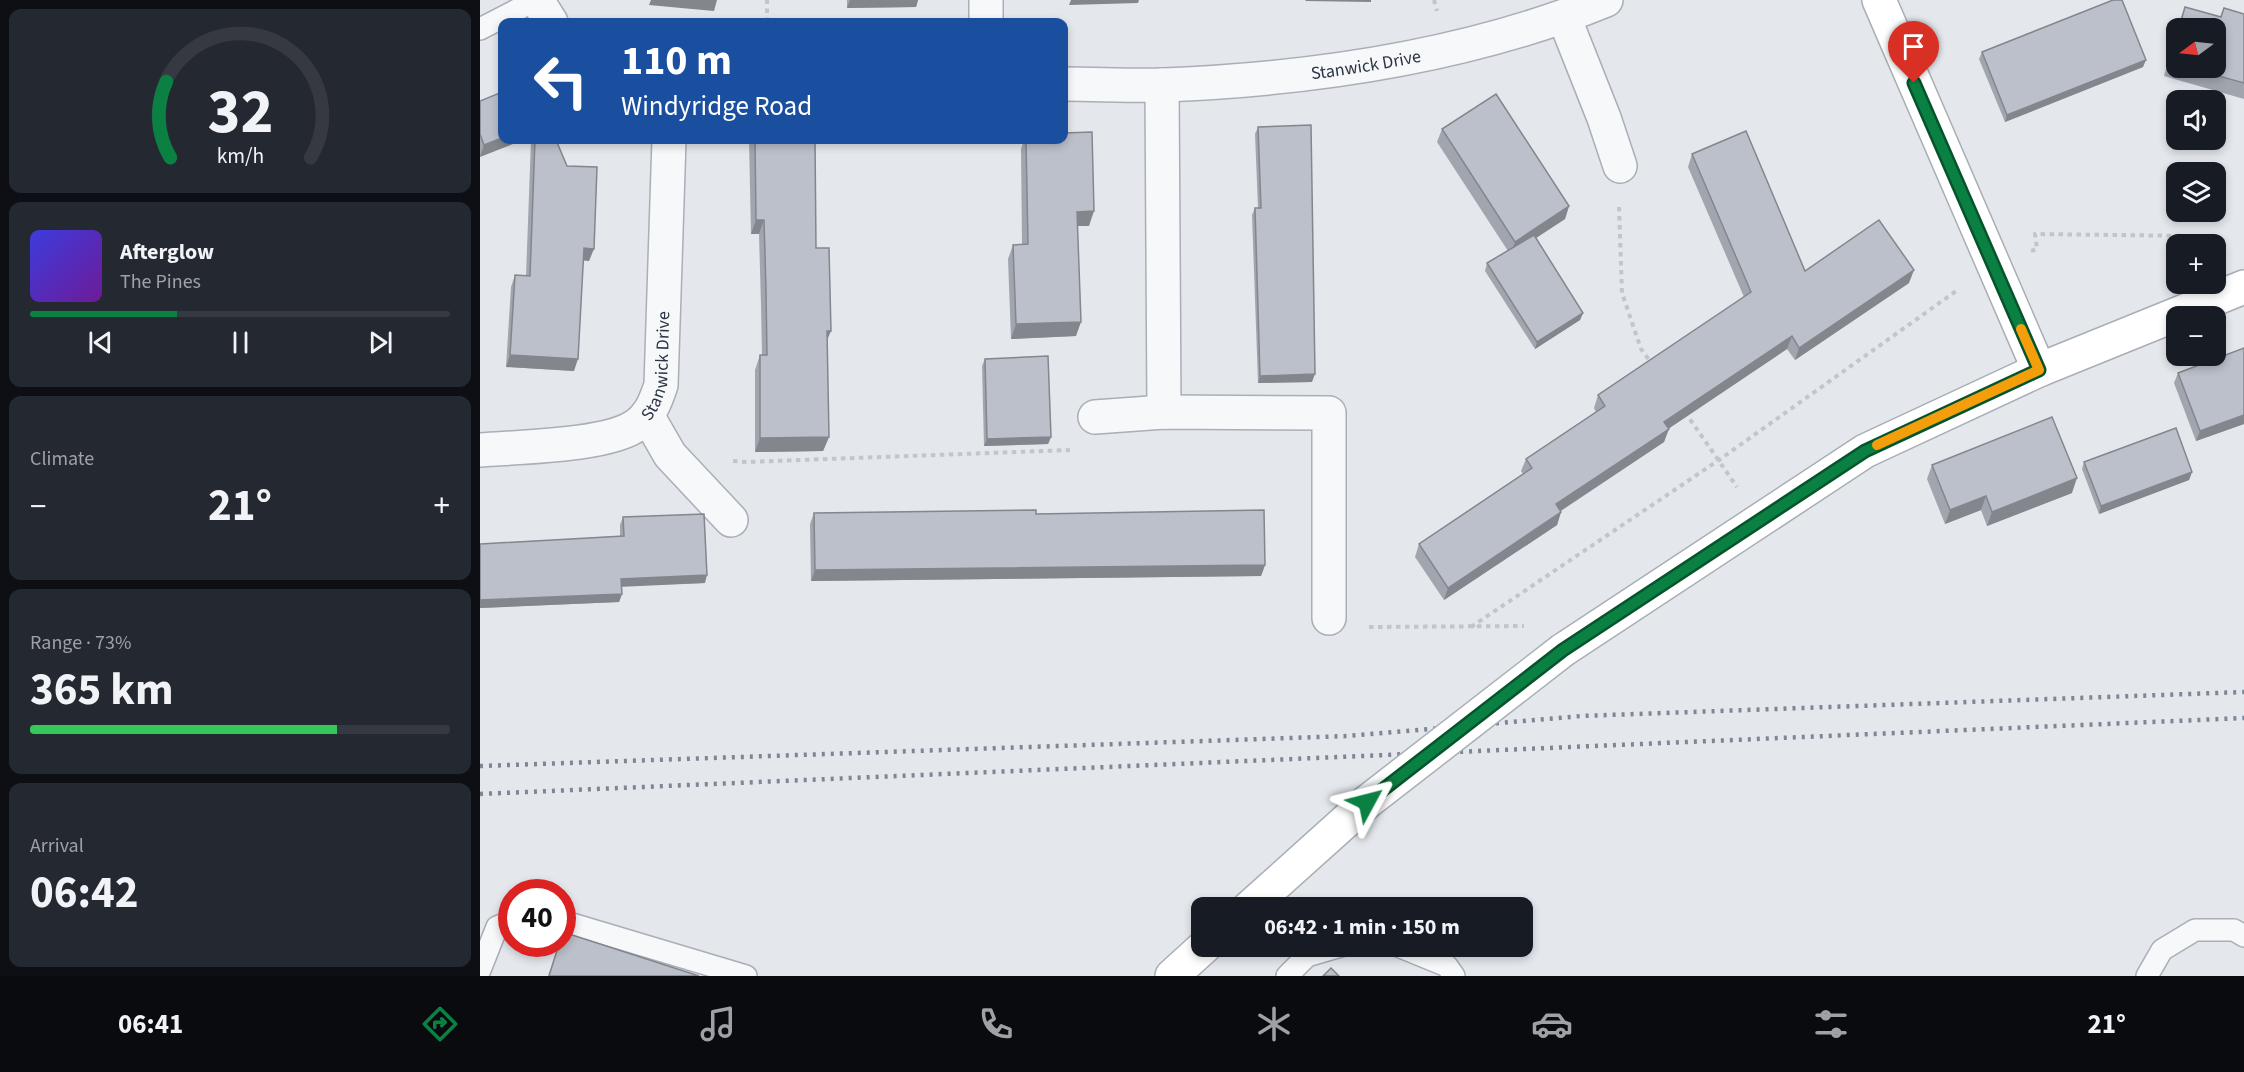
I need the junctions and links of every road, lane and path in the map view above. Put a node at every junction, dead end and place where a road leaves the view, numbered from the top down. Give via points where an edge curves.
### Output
1 (536, 0) edge
2 (767, 0) edge
3 (986, 0) edge
4 (1606, 0) edge
5 (1879, 0) edge
6 (1564, 17) junction
7 (501, 18) edge
8 (548, 18) edge
9 (767, 18) edge
10 (986, 18) edge
11 (498, 20) edge
12 (480, 29) edge
13 (1068, 84) edge
14 (1162, 85) junction
15 (669, 144) edge
16 (1620, 166) joint
17 (2233, 250) dead end
18 (1992, 265) junction
19 (2244, 287) edge
20 (1654, 367) edge
21 (2039, 370) junction
22 (1680, 404) edge
23 (1164, 412) junction
24 (647, 415) junction
25 (1095, 417) joint
26 (480, 450) edge
27 (670, 455) junction
28 (1719, 460) junction
29 (730, 520) dead end
30 (1758, 521) junction
31 (1329, 618) joint
32 (1530, 626) dead end
33 (1471, 627) junction
34 (1261, 897) edge
35 (576, 925) edge
36 (498, 927) edge
37 (2244, 936) edge
38 (1193, 957) edge
39 (1305, 957) edge
40 (1425, 957) edge
41 (480, 970) edge
42 (746, 976) edge
43 (1172, 976) edge
44 (1287, 976) edge
45 (1454, 976) edge
46 (2147, 976) edge

1 - 7 lane
1 - 8 street
2 - 9 path
3 - 10 street
4 - 6 street, Stanwick Drive
5 - 18 street
6 - 14 street, Stanwick Drive via 1446,49 1353,68 1257,80
6 - 16 street
11 - 12 lane
13 - 14 street, Stanwick Drive
14 - 23 street
15 - 24 street, Stanwick Drive via 661,385
16 - 20 path via 1622,293 1641,349
17 - 18 path via 2194,236 2035,234 2037,249
18 - 21 street
18 - 28 path
19 - 21 street
21 - 30 street via 1865,451
22 - 28 path
23 - 25 street
23 - 31 street via 1329,413
24 - 26 street, Stanwick Drive via 631,429 611,437
24 - 27 street
25 - 27 path via 1072,450 746,462
27 - 29 street
28 - 30 path
28 - 33 path
30 - 34 street, bridge via 1563,650 1367,802
31 - 33 path via 1345,627
32 - 33 path
35 - 42 lane
36 - 41 lane
37 - 46 lane via 2234,930 2195,930 2162,950
38 - 43 street
39 - 44 lane
40 - 45 lane via 1447,966

